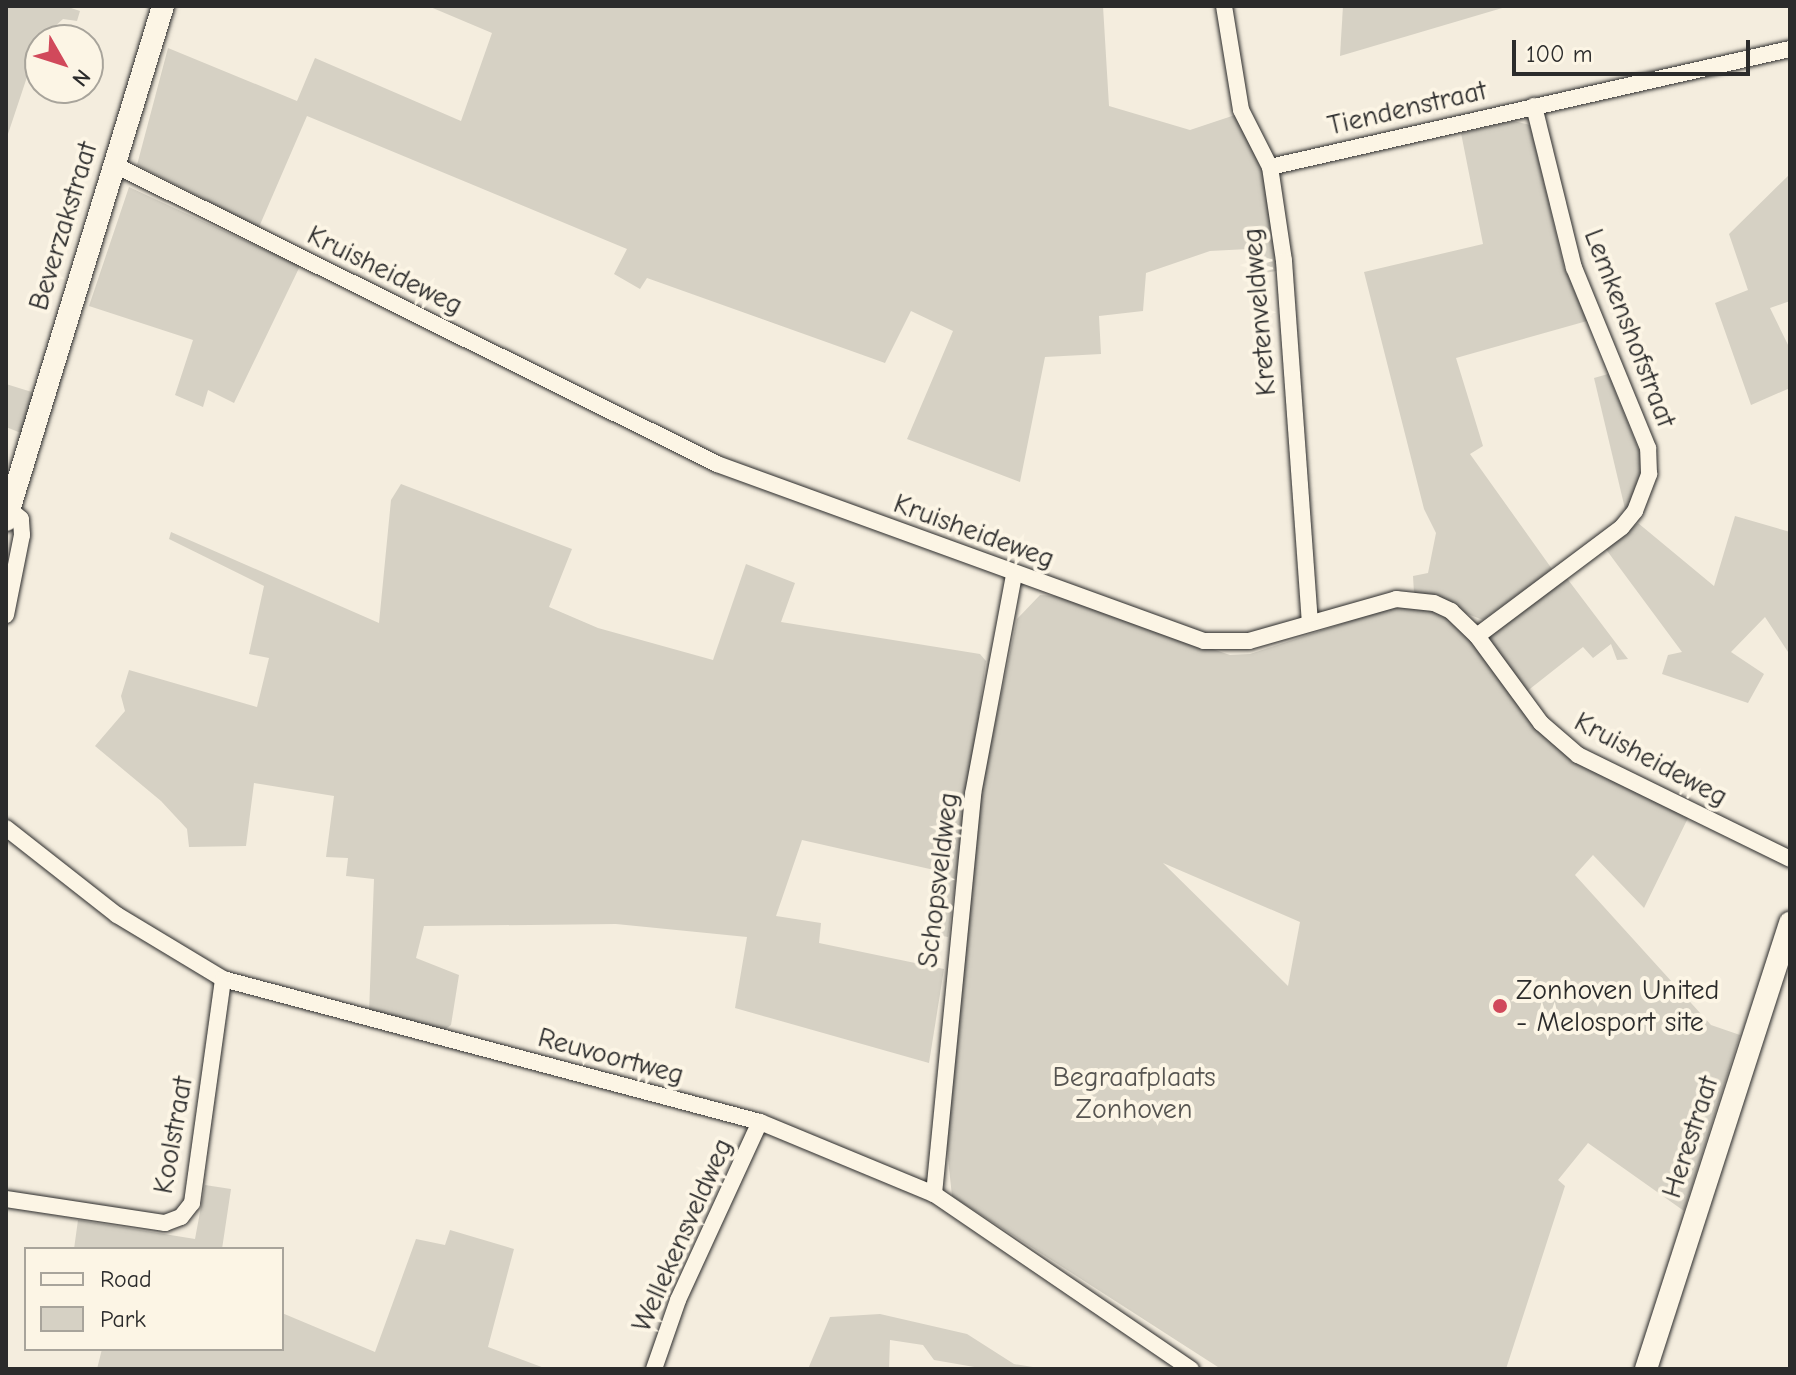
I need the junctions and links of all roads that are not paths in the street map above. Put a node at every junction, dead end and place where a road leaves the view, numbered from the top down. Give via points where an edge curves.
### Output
1 (163, 6) edge
2 (1224, 6) edge
3 (1790, 49) edge
4 (1534, 106) junction
5 (113, 164) junction
6 (1270, 167) junction
7 (8, 514) edge
8 (1014, 574) junction
9 (6, 615) edge
10 (1310, 622) junction
11 (1477, 636) junction
12 (6, 828) edge
13 (1790, 859) edge
14 (1790, 923) edge
15 (1785, 953) edge
16 (223, 979) junction
17 (760, 1122) junction
18 (934, 1194) junction
19 (6, 1199) edge
20 (654, 1369) edge
21 (1191, 1369) edge
22 (1646, 1369) edge

1 - 5 street, Beverzakstraat
2 - 6 street, Kretenveldweg via 1241,110
3 - 4 street, Tiendenstraat
4 - 6 street, Tiendenstraat
4 - 11 street, Lemkenshofstraat via 1574,268 1648,448 1649,474 1635,511 1622,527
5 - 7 street, Beverzakstraat
5 - 8 street, Kruisheideweg via 717,464
6 - 10 street, Kretenveldweg via 1284,261
7 - 9 street, Beverzakstraat via 21,519 22,535
8 - 10 street, Kruisheideweg via 1204,641 1249,641
8 - 18 street, Schopsveldweg via 973,794
10 - 11 street, Kruisheideweg via 1415,599 1451,611
11 - 13 street, Kruisheideweg via 1541,723 1578,755
12 - 16 street, Reuvoortweg via 117,915
14 - 15 street, Herestraat
15 - 22 street, Herestraat
16 - 17 street, Reuvoortweg
16 - 19 street, Koolstraat via 192,1203 181,1217 165,1223
17 - 18 street, Reuvoortweg
17 - 20 street, Wellekensveldweg via 678,1300
18 - 21 street, Reuvoortweg

